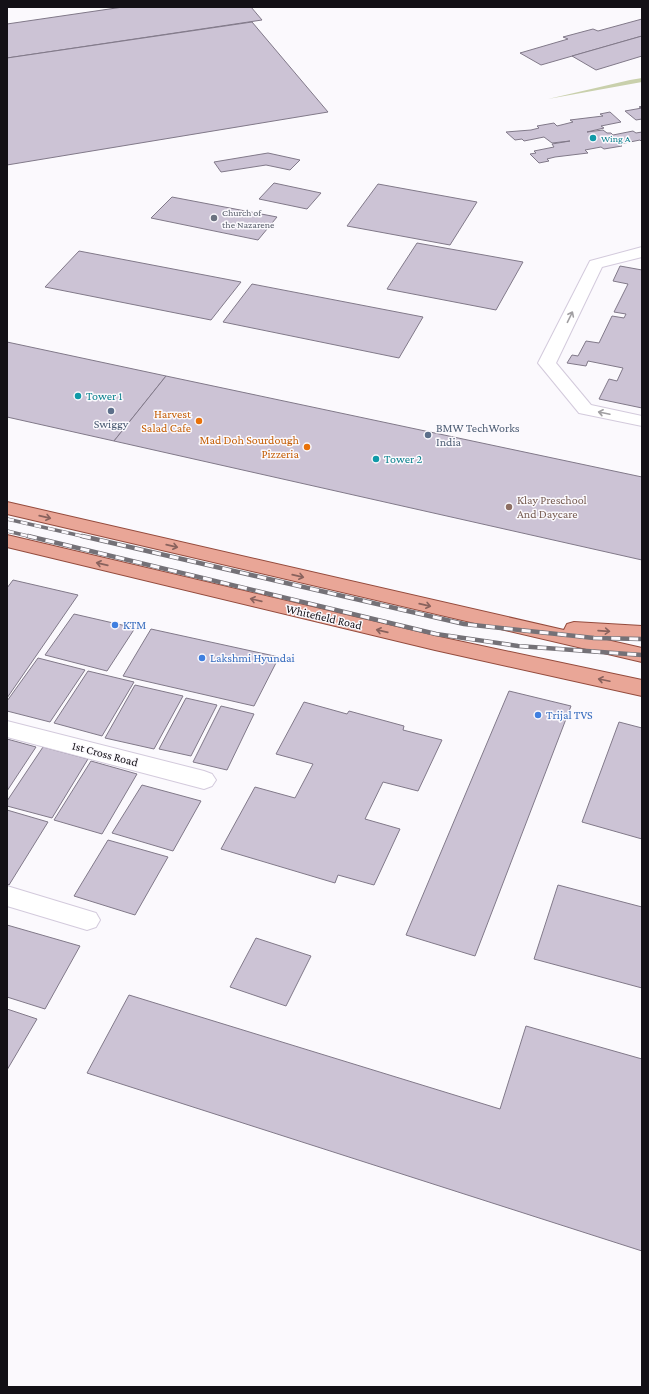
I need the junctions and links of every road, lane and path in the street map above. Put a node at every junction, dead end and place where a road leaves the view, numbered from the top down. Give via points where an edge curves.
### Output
1 (642, 252) edge
2 (642, 421) edge
3 (7, 508) edge
4 (7, 541) edge
5 (149, 541) junction
6 (208, 555) junction
7 (129, 570) junction
8 (190, 584) junction
9 (509, 625) junction
10 (642, 633) edge
11 (642, 655) edge
12 (642, 688) edge
13 (7, 729) edge
14 (204, 780) dead end
15 (7, 896) edge
16 (87, 920) dead end

2 -> 1 street via 586,409 547,363 596,264
3 -> 5 main road
7 -> 4 main road, Whitefield Road
5 -> 6 main road
5 - 7 main road
6 - 8 main road
6 -> 9 main road
7 - 8 main road, Whitefield Road
12 -> 8 main road, Whitefield Road via 435,643
9 -> 10 main road
9 - 11 main road
13 - 14 street, 1st Cross Road
15 - 16 street

